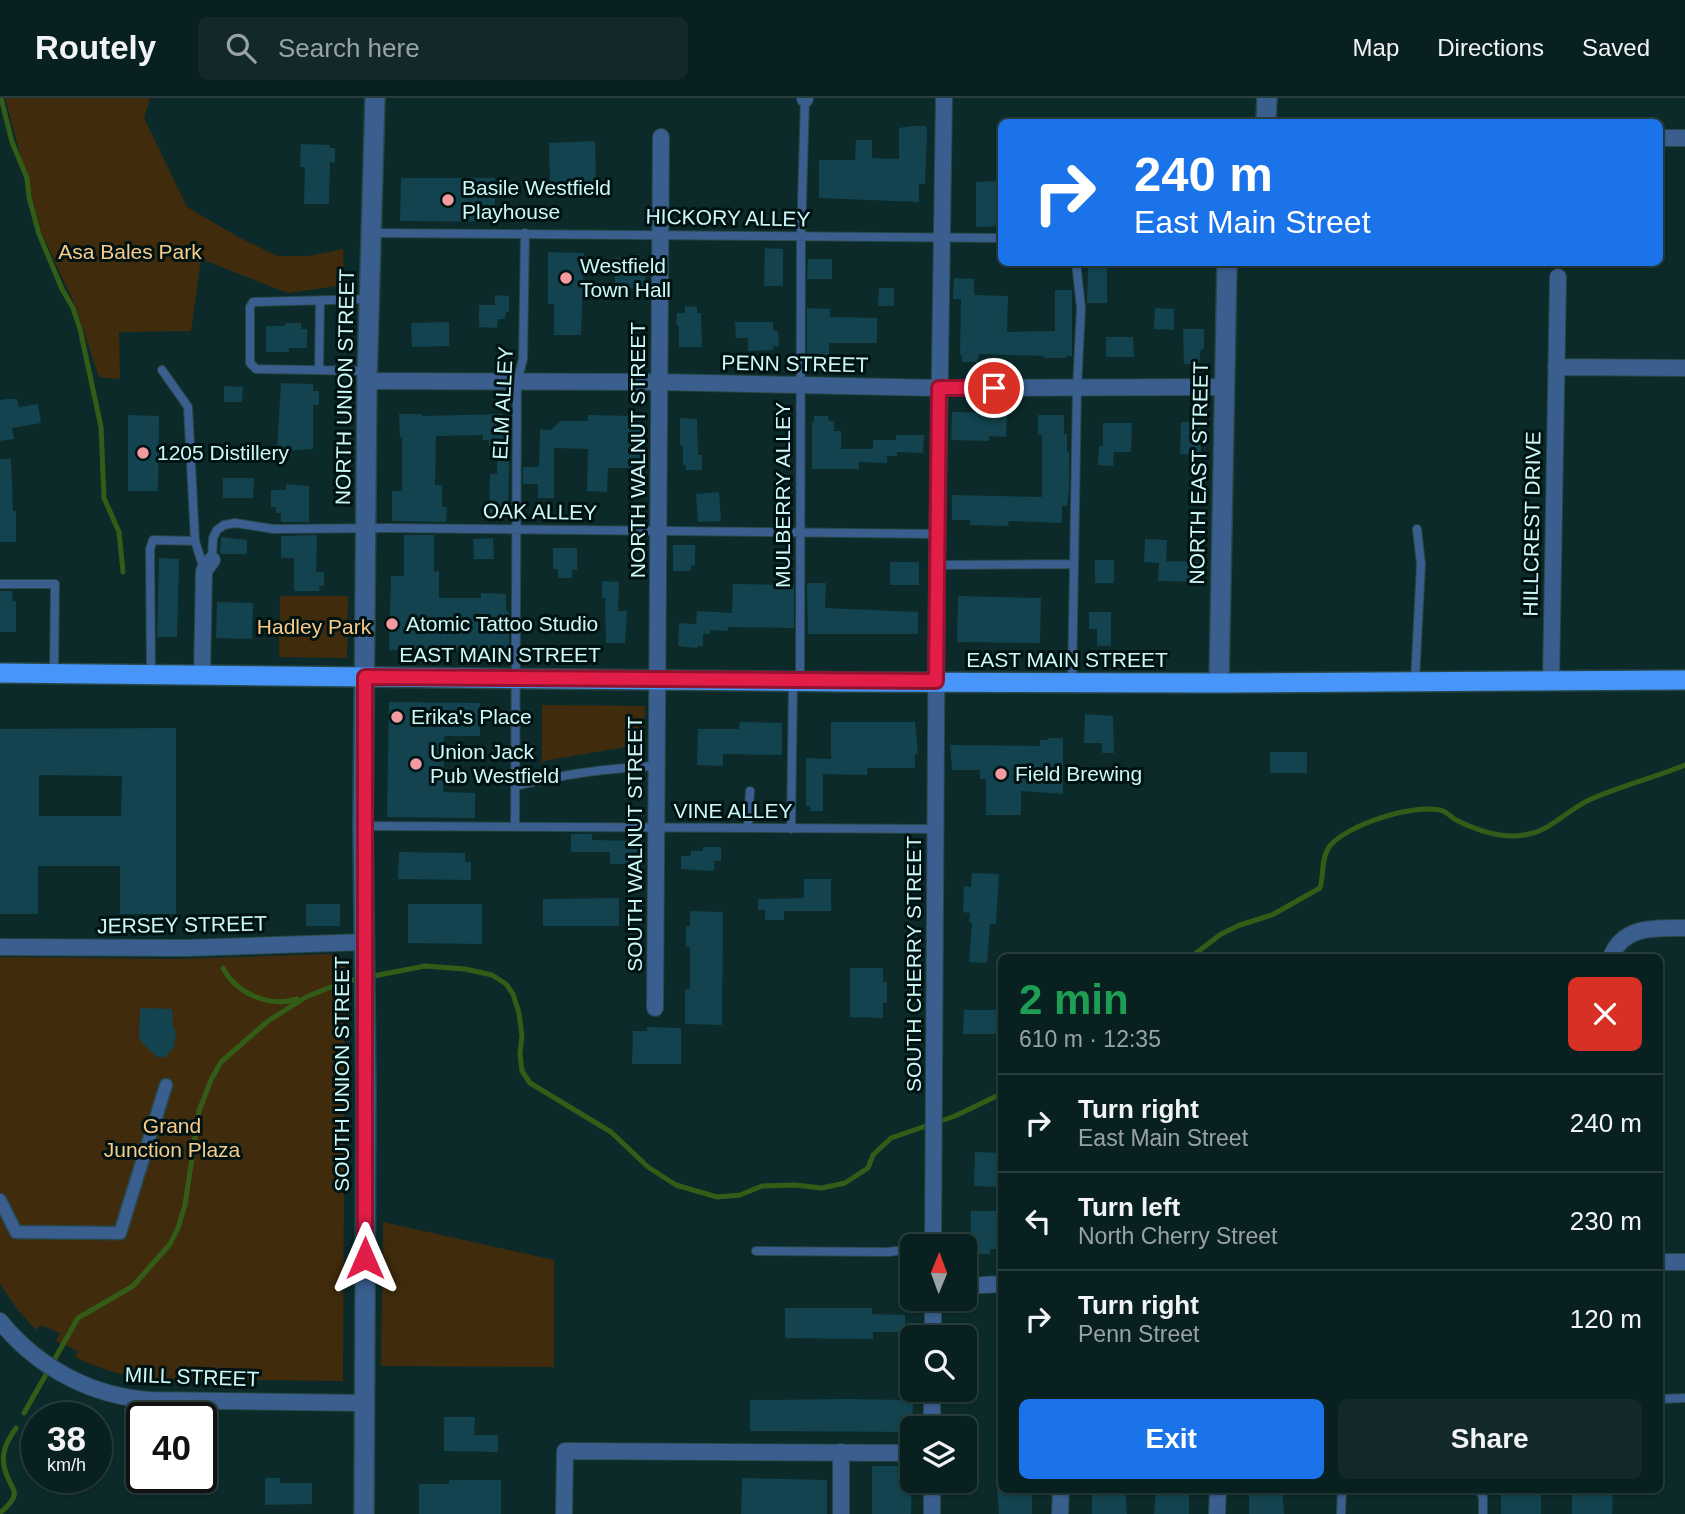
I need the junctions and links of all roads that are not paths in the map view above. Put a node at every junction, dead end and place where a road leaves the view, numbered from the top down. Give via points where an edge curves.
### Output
1 (375, 98) edge
2 (805, 98) edge
3 (944, 98) edge
4 (1266, 98) edge
5 (1266, 119) edge
6 (661, 137) dead end
7 (1663, 138) edge
8 (1685, 138) edge
9 (371, 233) junction
10 (525, 233) junction
11 (660, 235) junction
12 (801, 236) junction
13 (941, 238) junction
14 (998, 238) edge
15 (1076, 266) edge
16 (1227, 266) edge
17 (1558, 277) dead end
18 (369, 299) junction
19 (320, 300) junction
20 (1556, 367) junction
21 (1685, 368) edge
22 (162, 370) dead end
23 (319, 370) junction
24 (367, 376) junction
25 (517, 382) junction
26 (659, 382) junction
27 (801, 385) junction
28 (1077, 387) junction
29 (1223, 387) junction
30 (939, 388) junction
31 (366, 527) junction
32 (516, 529) junction
33 (1417, 529) dead end
34 (658, 531) junction
35 (801, 533) junction
36 (937, 534) junction
37 (195, 541) junction
38 (1074, 564) junction
39 (208, 565) junction
40 (937, 565) junction
41 (0, 584) edge
42 (0, 673) edge
43 (54, 673) junction
44 (151, 675) junction
45 (202, 675) junction
46 (365, 677) junction
47 (517, 677) junction
48 (656, 679) junction
49 (1685, 680) edge
50 (797, 681) junction
51 (936, 681) junction
52 (1072, 682) junction
53 (1551, 682) junction
54 (1219, 683) junction
55 (1415, 683) junction
56 (656, 766) junction
57 (516, 786) junction
58 (750, 791) dead end
59 (363, 826) junction
60 (515, 826) junction
61 (656, 828) junction
62 (748, 828) junction
63 (791, 828) junction
64 (935, 829) junction
65 (1685, 928) edge
66 (0, 947) edge
67 (364, 951) junction
68 (1612, 954) edge
69 (655, 1008) dead end
70 (166, 1085) dead end
71 (0, 1200) edge
72 (933, 1234) edge
73 (900, 1250) edge
74 (756, 1251) dead end
75 (1663, 1262) edge
76 (1685, 1262) edge
77 (998, 1284) edge
78 (977, 1285) edge
79 (0, 1321) edge
80 (1685, 1398) edge
81 (1663, 1399) edge
82 (364, 1403) junction
83 (841, 1452) junction
84 (900, 1452) edge
85 (932, 1493) edge
86 (1061, 1493) edge
87 (1217, 1493) edge
88 (1342, 1493) edge
89 (1480, 1493) edge
90 (364, 1514) edge
91 (564, 1514) edge
92 (841, 1514) edge
93 (932, 1514) edge
94 (1060, 1514) edge
95 (1217, 1514) edge
96 (1342, 1514) edge
97 (1483, 1514) edge

1 - 9 street, NORTH UNION STREET
2 - 12 lane, MULBERRY ALLEY
3 - 13 street, SOUTH CHERRY STREET
4 - 5 street
6 - 11 street, NORTH WALNUT STREET
7 - 8 street
9 - 10 lane, HICKORY ALLEY
9 - 18 street, NORTH UNION STREET
10 - 11 lane, HICKORY ALLEY
10 - 25 lane, ELM ALLEY via 523,359
11 - 12 lane, HICKORY ALLEY
11 - 26 street, NORTH WALNUT STREET
12 - 13 lane, HICKORY ALLEY
12 - 27 lane, MULBERRY ALLEY
13 - 14 lane, HICKORY ALLEY
13 - 30 street, SOUTH CHERRY STREET
15 - 28 lane via 1081,308
16 - 29 street, NORTH EAST STREET
17 - 20 street, HILLCREST DRIVE
18 - 19 lane
18 - 24 street, NORTH UNION STREET
19 - 23 lane
19 - 23 lane via 253,302 250,307 250,362 256,369
20 - 21 street
20 - 53 street, HILLCREST DRIVE
22 - 37 lane via 188,407
23 - 24 lane
24 - 25 street, PENN STREET
24 - 31 street, NORTH UNION STREET
25 - 26 street, PENN STREET
25 - 32 lane, ELM ALLEY
26 - 27 street, PENN STREET
26 - 34 street, NORTH WALNUT STREET
27 - 30 street, PENN STREET
27 - 35 lane, MULBERRY ALLEY
28 - 29 street, PENN STREET
28 - 30 street, PENN STREET
28 - 38 lane
29 - 54 street, NORTH EAST STREET
30 - 36 street, SOUTH CHERRY STREET
31 - 32 lane, OAK ALLEY
31 - 39 lane, OAK ALLEY via 224,525 213,538
31 - 46 street, NORTH UNION STREET
32 - 34 lane, OAK ALLEY
32 - 47 lane, ELM ALLEY
33 - 55 lane via 1421,564
34 - 35 lane, OAK ALLEY
34 - 48 street, NORTH WALNUT STREET
35 - 36 lane, OAK ALLEY
35 - 50 lane, MULBERRY ALLEY
36 - 40 street, SOUTH CHERRY STREET
37 - 39 lane
37 - 44 lane via 153,540
38 - 40 lane
38 - 52 lane
39 - 45 street
40 - 51 street, SOUTH CHERRY STREET
41 - 43 lane via 55,584
42 - 43 main road, EAST MAIN STREET
43 - 44 main road, EAST MAIN STREET
44 - 45 main road, EAST MAIN STREET
45 - 46 main road, EAST MAIN STREET
46 - 47 main road, EAST MAIN STREET
46 - 59 street, SOUTH UNION STREET
47 - 48 main road, EAST MAIN STREET
47 - 57 lane, ELM ALLEY
48 - 50 main road, EAST MAIN STREET
48 - 56 street, SOUTH WALNUT STREET
49 - 53 main road, EAST MAIN STREET
50 - 51 main road, EAST MAIN STREET
50 - 63 lane, MULBERRY ALLEY
51 - 52 main road, EAST MAIN STREET
51 - 64 street, SOUTH CHERRY STREET
52 - 54 main road, EAST MAIN STREET
53 - 55 main road, EAST MAIN STREET
54 - 55 main road, EAST MAIN STREET
56 - 57 lane via 608,768
56 - 61 street, SOUTH WALNUT STREET
57 - 60 lane, ELM ALLEY
58 - 62 lane
59 - 60 lane, VINE ALLEY
59 - 67 street, SOUTH UNION STREET
60 - 61 lane, VINE ALLEY
61 - 62 lane, VINE ALLEY
61 - 69 street, SOUTH WALNUT STREET
62 - 63 lane, VINE ALLEY
63 - 64 lane, VINE ALLEY
64 - 72 street, SOUTH CHERRY STREET
65 - 68 street via 1644,929 1618,943
66 - 67 street, JERSEY STREET
67 - 82 street, SOUTH UNION STREET
70 - 71 street via 120,1233 16,1232
73 - 74 lane
75 - 76 street
77 - 78 street
79 - 82 street, MILL STREET via 43,1362 104,1392 144,1400
80 - 81 lane
82 - 90 street, SOUTH UNION STREET
83 - 84 street
83 - 91 street via 565,1451
83 - 92 street
85 - 93 street
86 - 94 street
87 - 95 street
88 - 96 lane
89 - 97 lane

